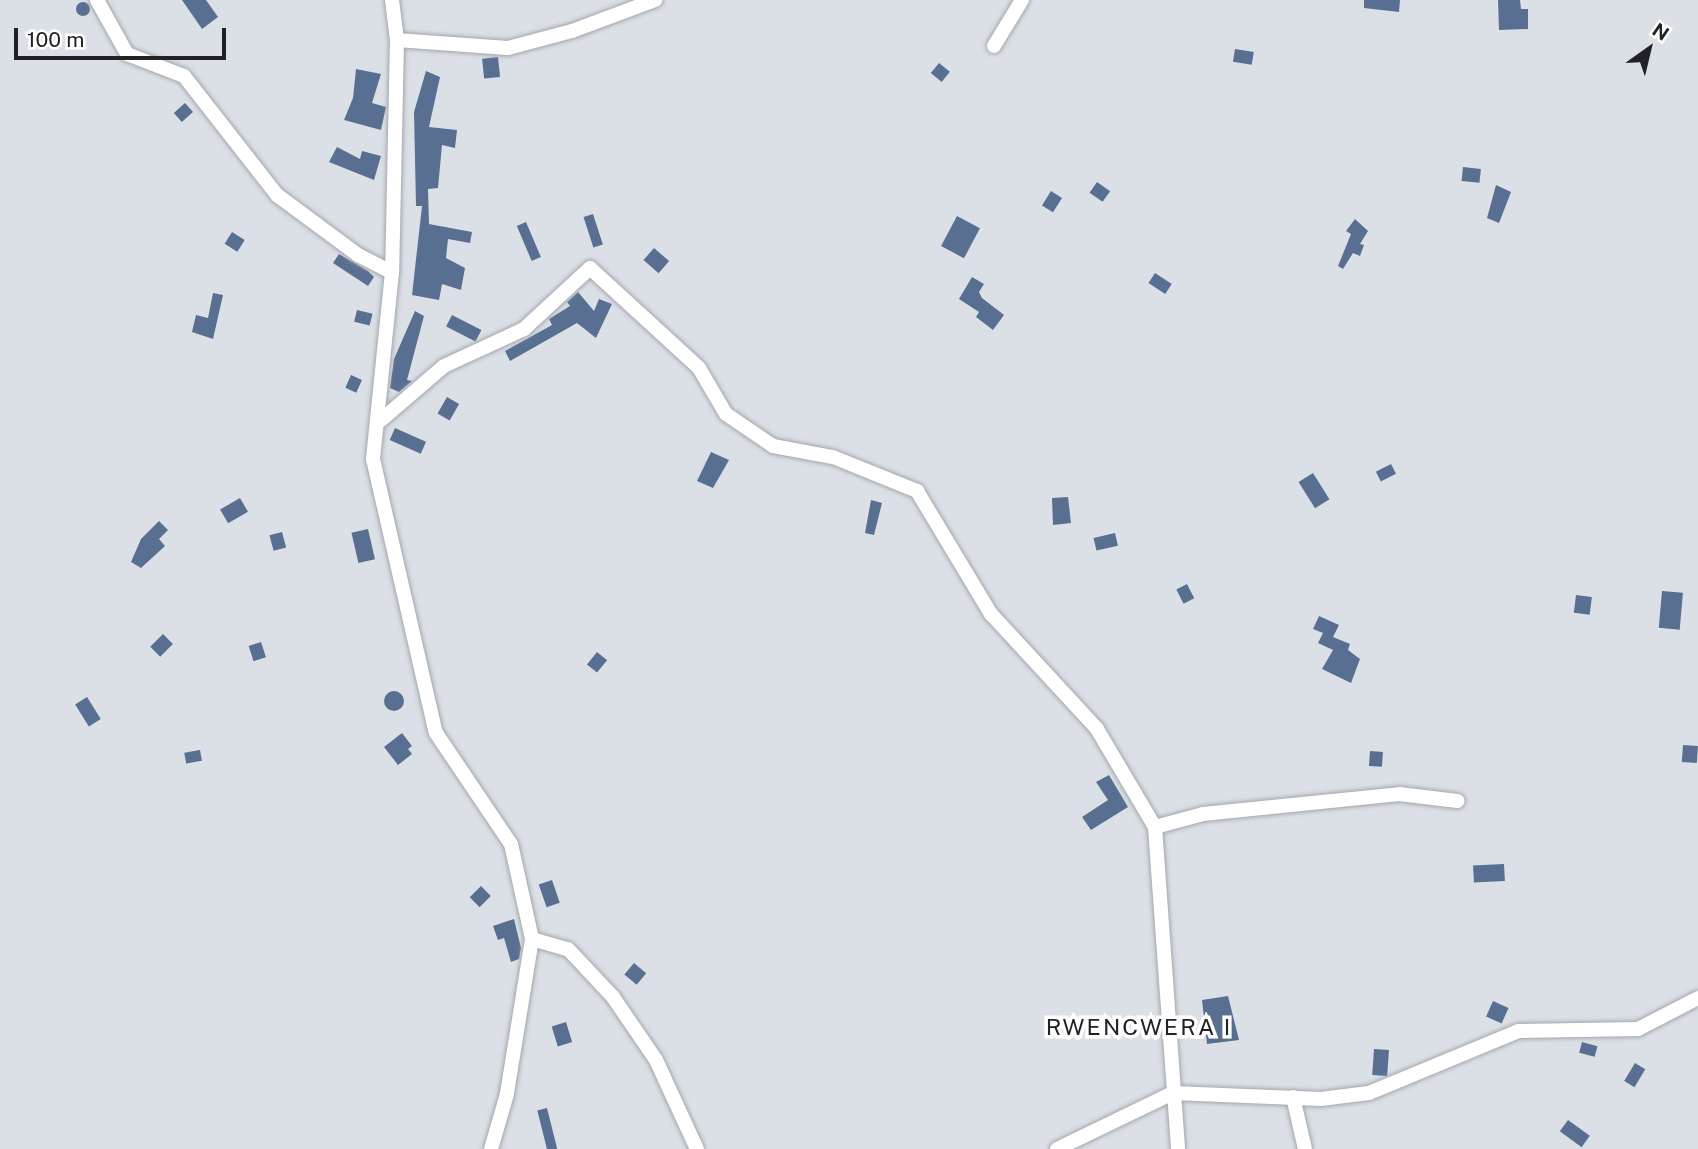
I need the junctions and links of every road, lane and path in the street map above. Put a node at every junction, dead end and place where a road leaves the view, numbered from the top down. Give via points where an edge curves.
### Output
1 (97, 0) edge
2 (392, 0) edge
3 (655, 0) edge
4 (1022, 0) edge
5 (397, 40) junction
6 (994, 46) dead end
7 (392, 272) junction
8 (380, 421) junction
9 (1458, 801) dead end
10 (1155, 827) junction
11 (532, 939) junction
12 (1698, 998) edge
13 (1173, 1094) junction
14 (1293, 1097) junction
15 (491, 1149) edge
16 (697, 1149) edge
17 (1057, 1149) edge
18 (1178, 1149) edge
19 (1305, 1149) edge

1 - 7 street via 127,54 184,76 277,195 358,255
2 - 5 street
3 - 5 street via 572,31 508,48
4 - 6 street
5 - 7 street
7 - 8 street
8 - 10 street via 444,366 524,329 590,268 699,368 726,414 772,446 833,457 917,491 991,614 1097,729
8 - 11 street via 373,459 436,733 511,844
9 - 10 street via 1399,794 1203,814
10 - 13 street
11 - 15 street via 507,1094
11 - 16 street via 578,957 613,997 656,1060
12 - 14 street via 1638,1029 1519,1031 1369,1093
13 - 14 street
13 - 17 street
13 - 18 street
14 - 19 street

